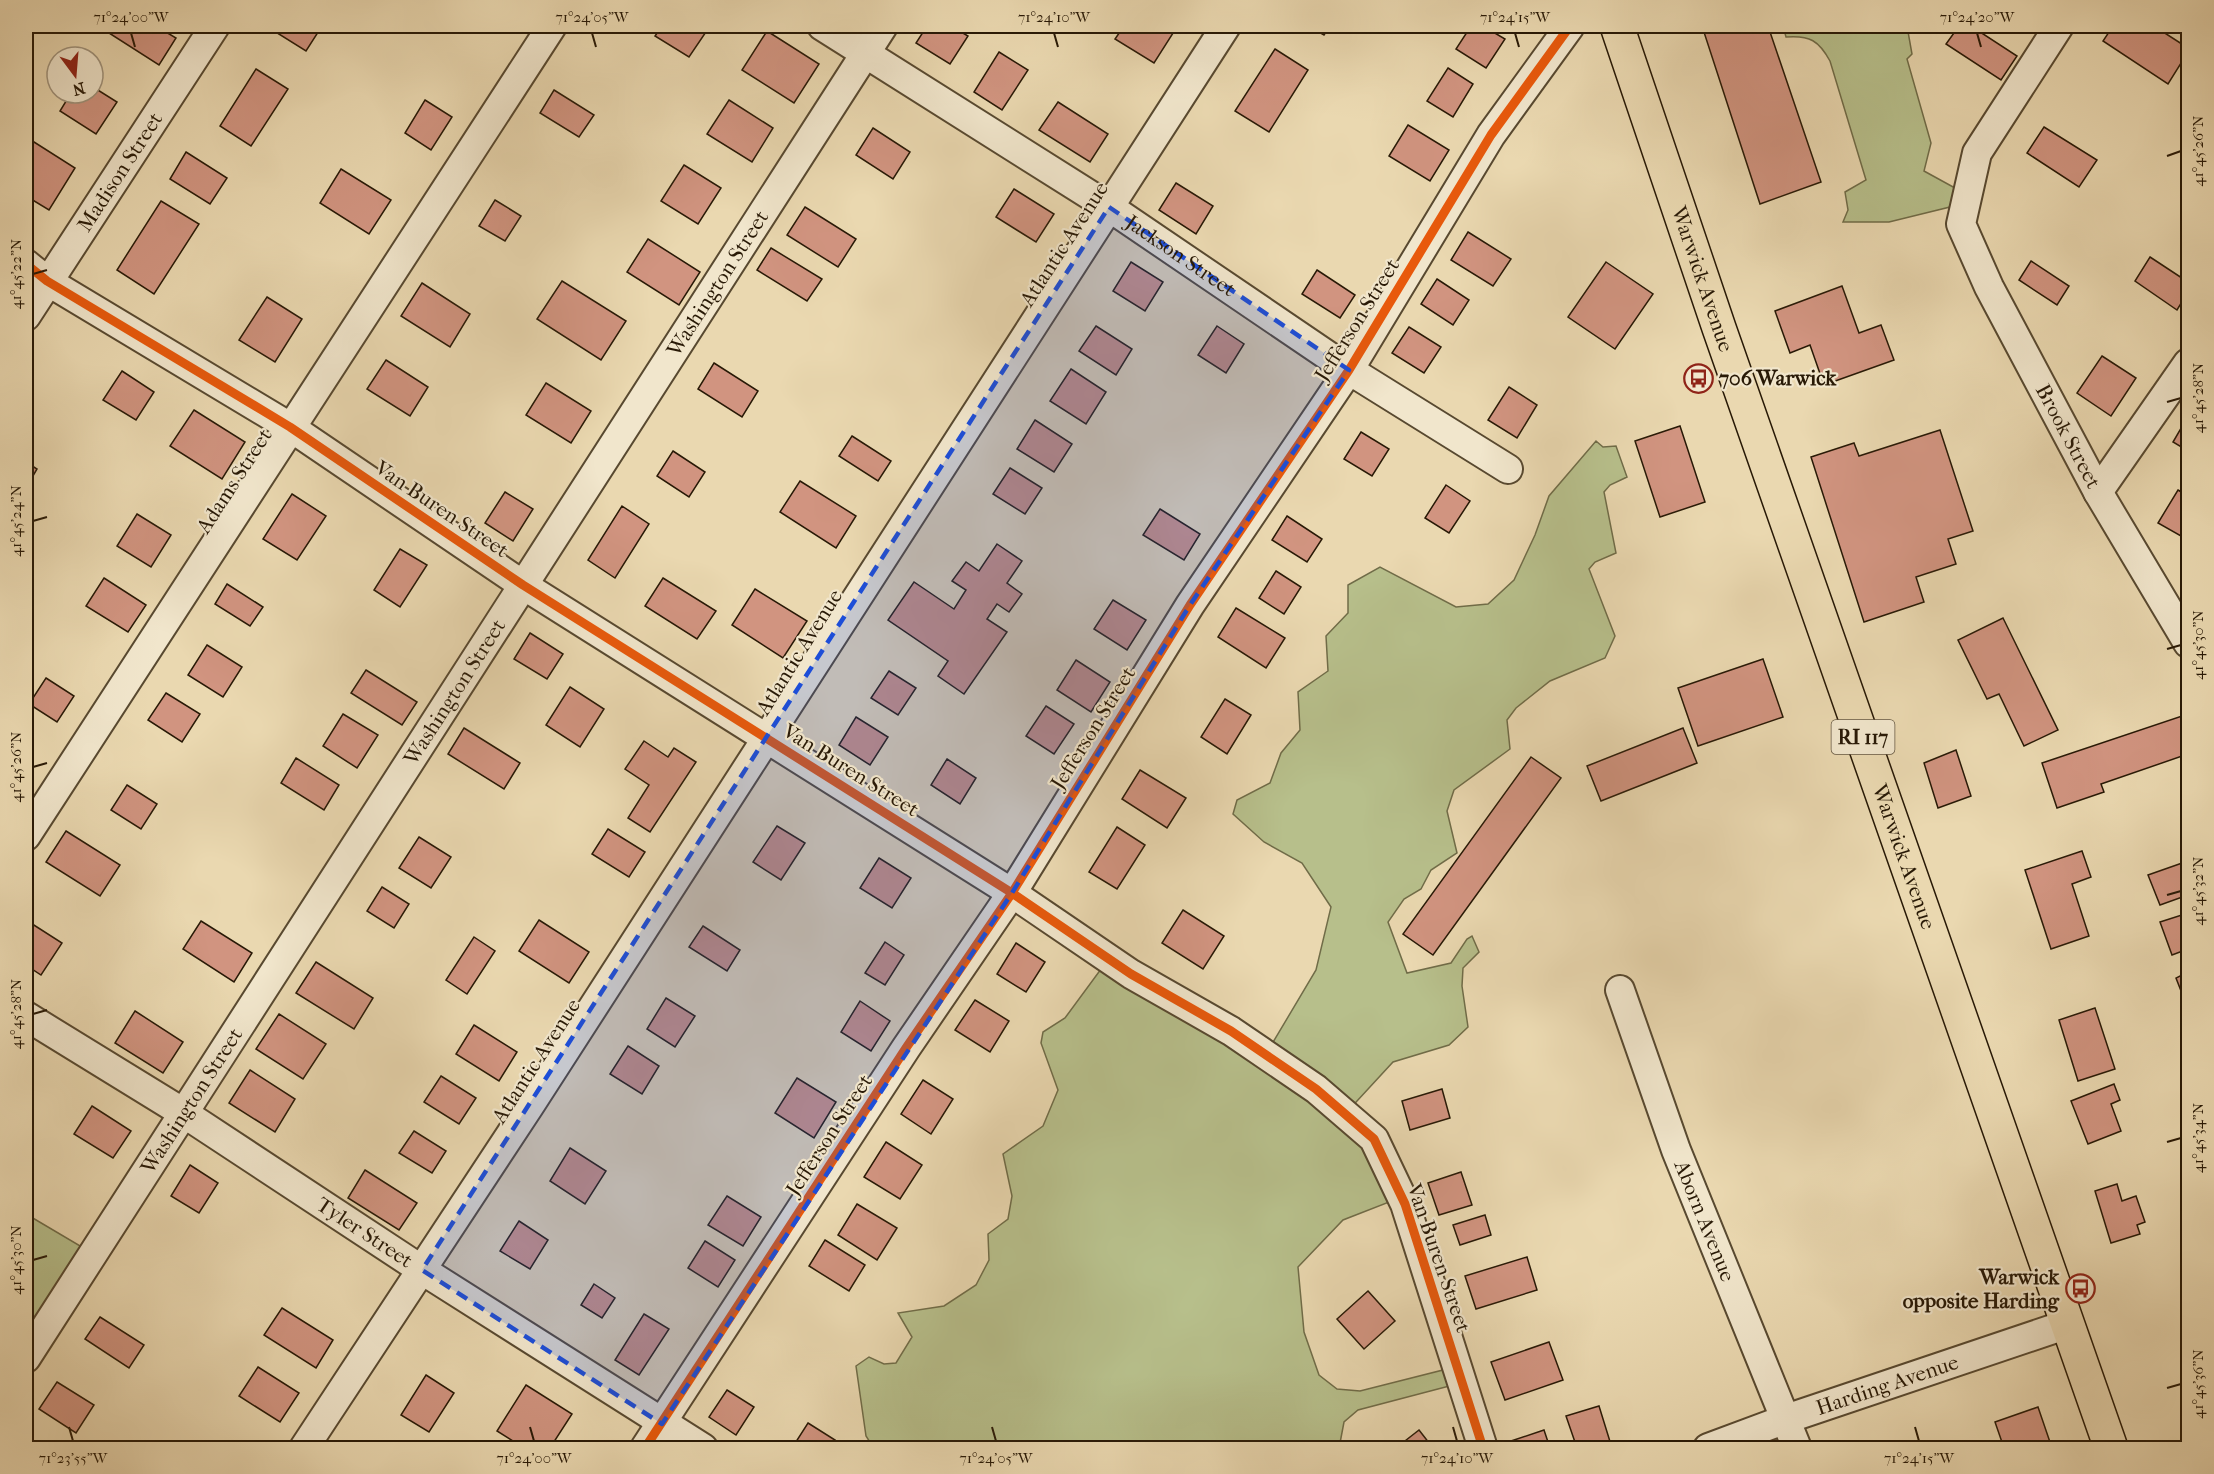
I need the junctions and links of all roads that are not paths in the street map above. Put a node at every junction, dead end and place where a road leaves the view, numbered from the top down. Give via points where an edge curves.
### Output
1 (215, 26) edge
2 (552, 26) edge
3 (822, 26) edge
4 (883, 26) edge
5 (1226, 26) edge
6 (1570, 26) edge
7 (1617, 26) edge
8 (2059, 26) edge
9 (865, 53) junction
10 (1109, 207) junction
11 (36, 272) edge
12 (26, 316) edge
13 (2188, 363) edge
14 (1349, 370) junction
15 (290, 427) junction
16 (1508, 469) dead end
17 (2098, 492) junction
18 (523, 585) junction
19 (2188, 643) edge
20 (767, 738) junction
21 (26, 836) edge
22 (1012, 893) junction
23 (1620, 990) dead end
24 (26, 1016) edge
25 (182, 1112) junction
26 (422, 1270) junction
27 (2068, 1324) junction
28 (26, 1358) edge
29 (1786, 1419) junction
30 (662, 1424) junction
31 (304, 1449) edge
32 (645, 1449) edge
33 (703, 1449) edge
34 (1483, 1449) edge
35 (1708, 1449) edge
36 (1797, 1449) edge
37 (2111, 1449) edge

1 - 11 street, Madison Street
2 - 15 street, Adams Street
3 - 9 street, Jackson Street
4 - 9 street, Washington Street
5 - 10 street, Atlantic Avenue
6 - 14 street, Jefferson Street via 1491,135
7 - 27 main road, Warwick Avenue / RI 117
8 - 17 street, Brook Street via 1977,153 1961,224 1989,287
9 - 10 street, Jackson Street
9 - 18 street, Washington Street
10 - 14 street, Jackson Street
10 - 20 street, Atlantic Avenue
11 - 12 street, Madison Street
11 - 15 street, Van Buren Street
13 - 17 street
14 - 16 street, Jackson Street
14 - 22 street, Jefferson Street via 1190,605
15 - 18 street, Van Buren Street
15 - 21 street, Adams Street
17 - 19 street, Brook Street
18 - 20 street, Van Buren Street
18 - 25 street, Washington Street
20 - 22 street, Van Buren Street
20 - 26 street, Atlantic Avenue
22 - 30 street, Jefferson Street via 906,1048
22 - 34 street, Van Buren Street via 1131,974 1231,1031 1316,1089 1374,1139 1405,1204
23 - 29 street, Aborn Avenue via 1676,1150
24 - 25 street, Tyler Street
25 - 26 street, Tyler Street
25 - 28 street, Washington Street
26 - 30 street, Tyler Street
26 - 31 street, Atlantic Avenue
27 - 29 street, Harding Avenue
27 - 37 main road, Warwick Avenue / RI 117
29 - 35 street, Harding Avenue
29 - 36 street, Aborn Avenue
30 - 32 street, Jefferson Street
30 - 33 street, Tyler Street

